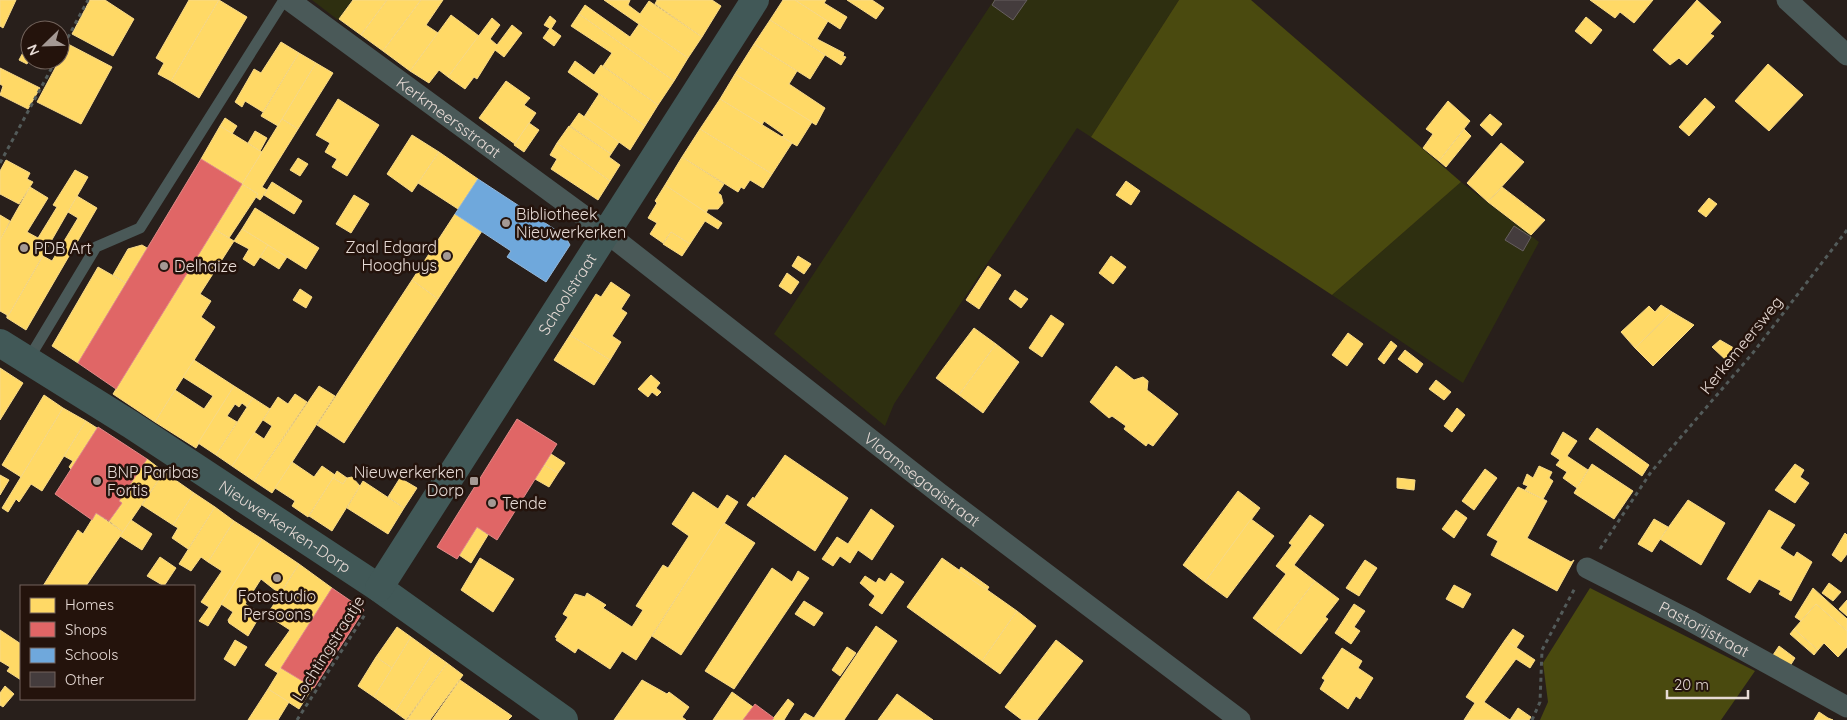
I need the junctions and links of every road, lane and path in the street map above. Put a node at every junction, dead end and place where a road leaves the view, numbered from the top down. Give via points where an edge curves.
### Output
1 (88, 0) edge
2 (284, 0) edge
3 (289, 0) edge
4 (755, 0) edge
5 (1787, 0) edge
6 (70, 33) edge
7 (1847, 55) edge
8 (51, 70) edge
9 (0, 163) edge
10 (1847, 230) edge
11 (607, 233) junction
12 (0, 343) edge
13 (28, 360) junction
14 (1587, 568) junction
15 (379, 588) junction
16 (1847, 707) edge
17 (298, 720) edge
18 (564, 720) edge
19 (1240, 720) edge
20 (1532, 720) edge

1 - 6 path
2 - 13 lane via 140,228 96,247
3 - 11 street, Kerkmeersstraat
4 - 11 street, Schoolstraat
5 - 7 street
8 - 9 path
10 - 14 path, Kerkemeersweg via 1752,354 1651,472
11 - 15 street, Schoolstraat
11 - 19 street, Vlaamsegaaistraat via 939,493
12 - 13 street, Nieuwerkerken-Dorp
13 - 15 street, Nieuwerkerken-Dorp
14 - 16 street, Pastorijstraat
14 - 20 path via 1542,650 1540,702
15 - 17 path, Lochtingstraatje via 373,603
15 - 18 street, Nieuwerkerken-Dorp

